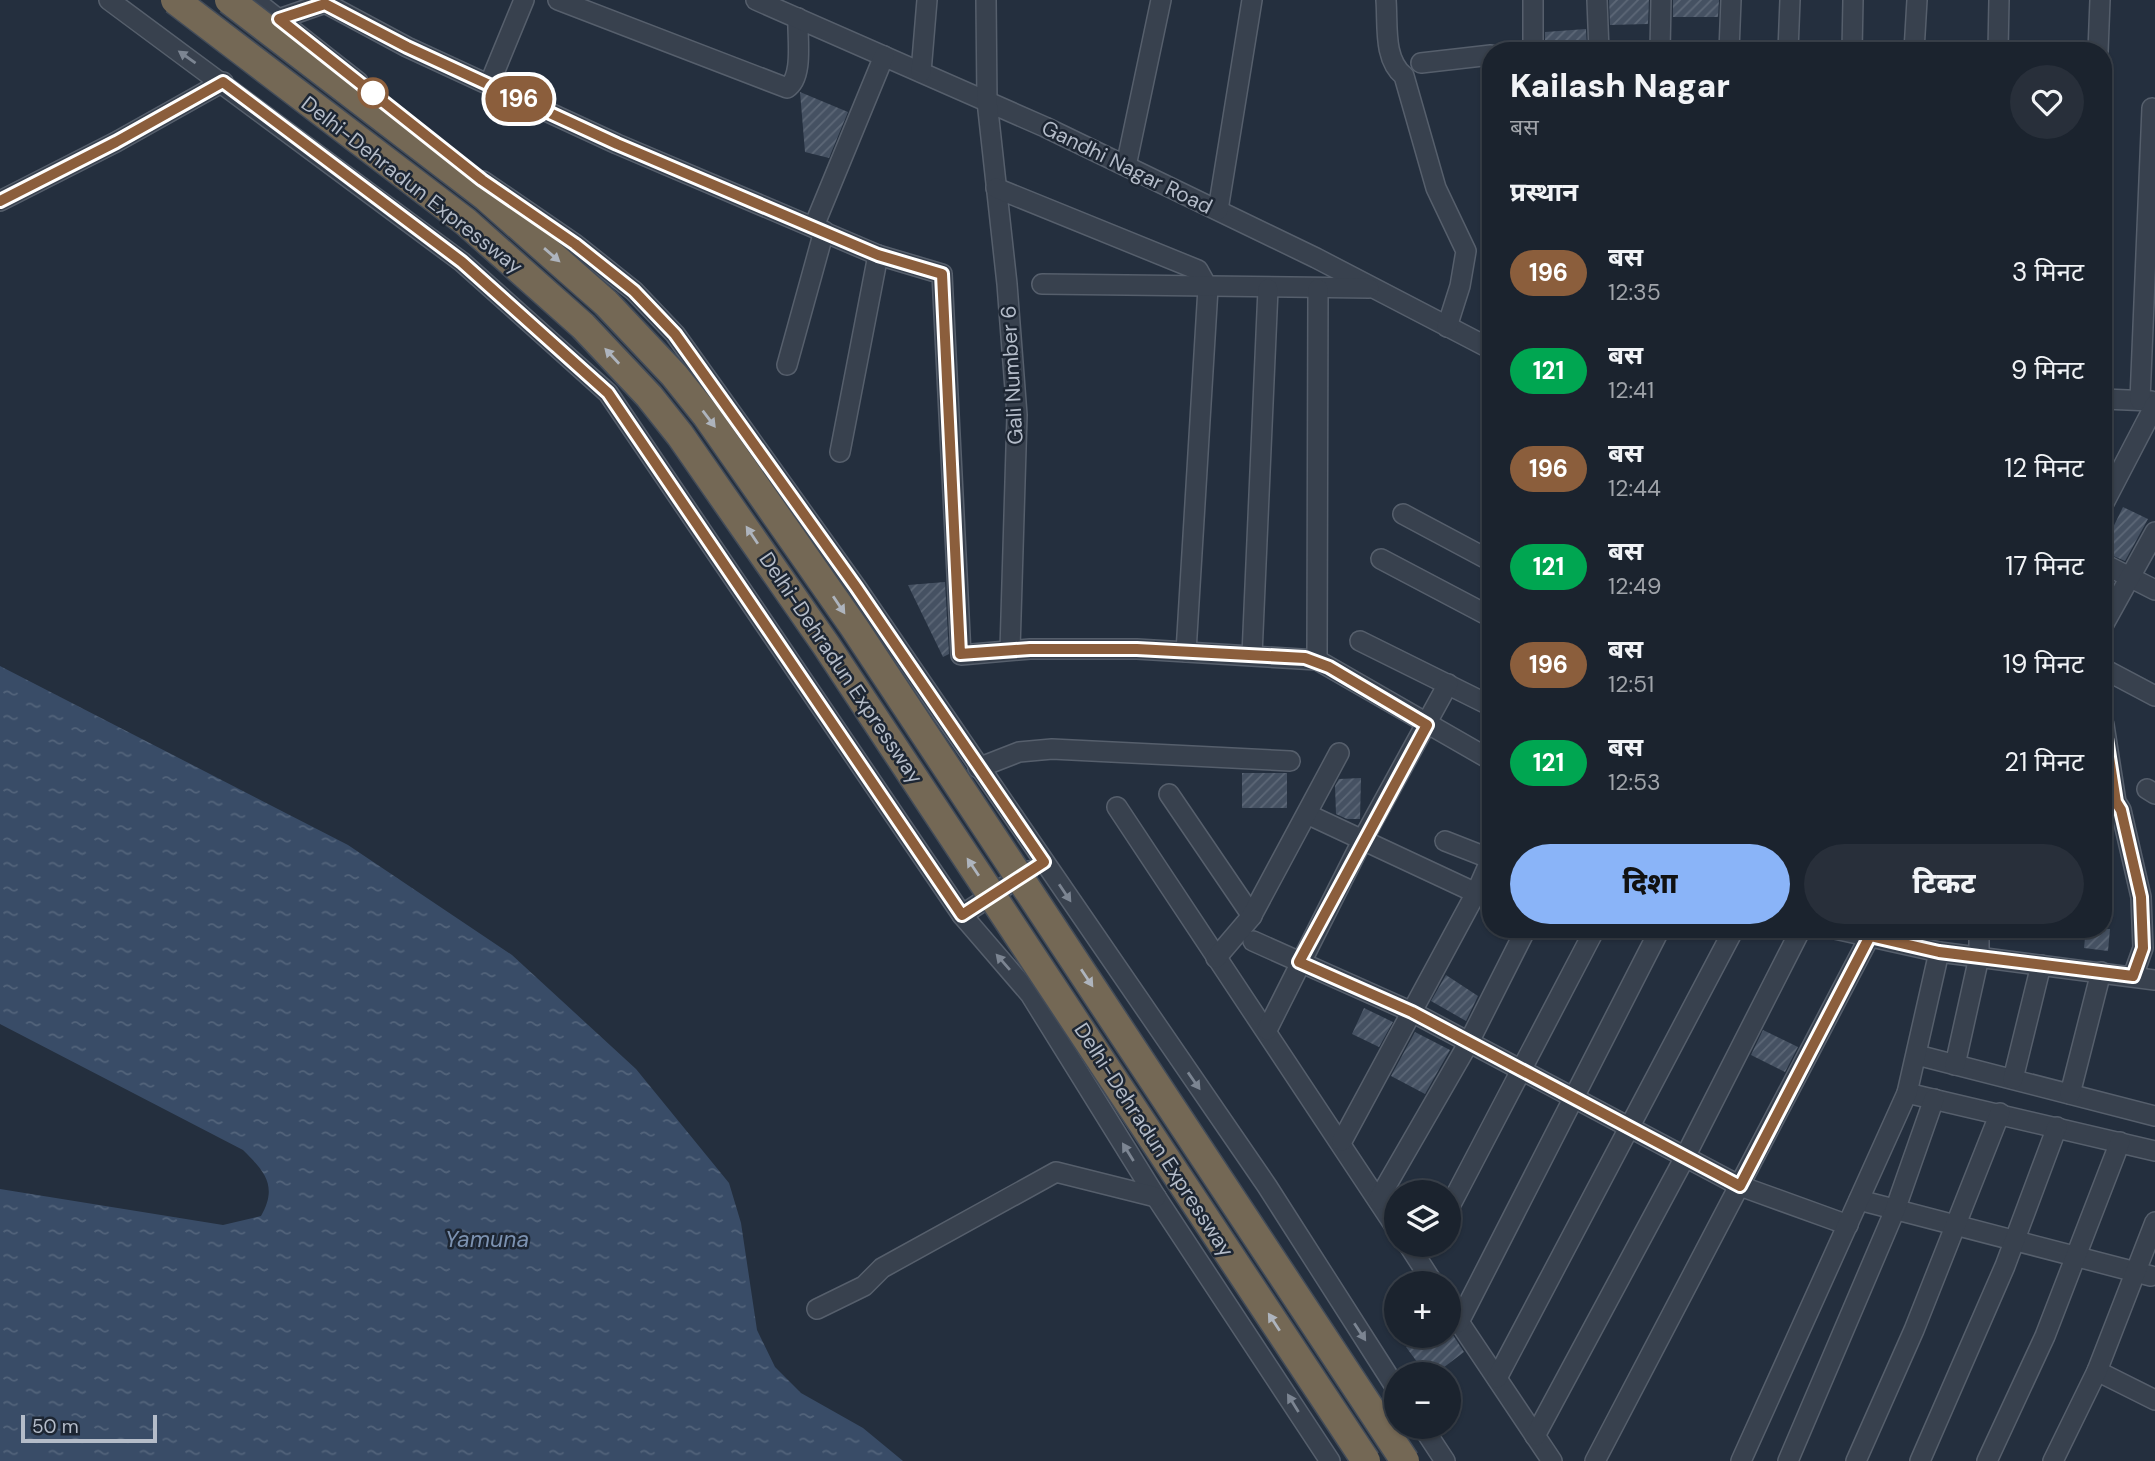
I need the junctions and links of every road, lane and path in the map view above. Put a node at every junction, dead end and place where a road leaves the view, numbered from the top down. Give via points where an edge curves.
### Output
1 (109, 0) edge
2 (175, 0) edge
3 (229, 0) edge
4 (254, 0) edge
5 (524, 0) edge
6 (558, 0) edge
7 (756, 0) edge
8 (928, 0) edge
9 (986, 0) edge
10 (1161, 0) edge
11 (1252, 0) edge
12 (1386, 0) edge
13 (1533, 0) edge
14 (1597, 0) edge
15 (1661, 0) edge
16 (1731, 0) edge
17 (1790, 0) edge
18 (1853, 0) edge
19 (1917, 0) edge
20 (1999, 0) edge
21 (2099, 0) edge
22 (798, 18) junction
23 (279, 19) junction
24 (1531, 42) edge
25 (1599, 42) edge
26 (1660, 42) edge
27 (1729, 42) edge
28 (1788, 42) edge
29 (1852, 42) edge
30 (1915, 42) edge
31 (1998, 42) edge
32 (2098, 42) edge
33 (1482, 56) edge
34 (884, 57) junction
35 (1421, 63) dead end
36 (921, 72) junction
37 (223, 82) junction
38 (489, 85) junction
39 (987, 101) junction
40 (2152, 108) dead end
41 (1126, 166) junction
42 (996, 188) junction
43 (0, 201) edge
44 (1218, 210) junction
45 (819, 228) junction
46 (878, 255) junction
47 (1042, 284) dead end
48 (1208, 288) junction
49 (1374, 288) junction
50 (1268, 289) junction
51 (1318, 289) junction
52 (1447, 327) junction
53 (1482, 344) edge
54 (788, 365) dead end
55 (2112, 400) edge
56 (2150, 402) edge
57 (840, 452) dead end
58 (2112, 485) edge
59 (1403, 514) dead end
60 (2155, 532) edge
61 (1482, 556) edge
62 (1381, 559) dead end
63 (2112, 568) edge
64 (2130, 577) junction
65 (2155, 590) edge
66 (2112, 610) edge
67 (1482, 612) edge
68 (1360, 640) dead end
69 (1010, 650) junction
70 (1186, 652) junction
71 (1252, 655) junction
72 (1317, 660) junction
73 (2112, 673) edge
74 (1448, 684) junction
75 (2155, 696) edge
76 (1482, 701) edge
77 (1427, 725) junction
78 (1339, 753) dead end
79 (1482, 755) edge
80 (1290, 761) dead end
81 (978, 768) junction
82 (2112, 776) edge
83 (1169, 794) dead end
84 (1117, 807) dead end
85 (1307, 814) junction
86 (1363, 839) junction
87 (1445, 841) dead end
88 (1482, 855) edge
89 (1044, 862) junction
90 (1482, 879) edge
91 (1476, 893) junction
92 (962, 915) junction
93 (1252, 916) junction
94 (1521, 938) edge
95 (1590, 938) edge
96 (1655, 938) edge
97 (1729, 938) edge
98 (1796, 938) edge
99 (1869, 938) edge
100 (1879, 938) edge
101 (1979, 938) edge
102 (1253, 941) dead end
103 (1939, 952) junction
104 (1979, 957) junction
105 (1216, 958) junction
106 (1299, 962) junction
107 (2041, 965) junction
108 (2101, 972) junction
109 (2133, 976) junction
110 (2155, 980) edge
111 (1412, 1012) junction
112 (1267, 1030) junction
113 (1468, 1044) junction
114 (1917, 1055) junction
115 (1955, 1065) junction
116 (1522, 1071) junction
117 (2013, 1079) junction
118 (1907, 1093) junction
119 (2070, 1094) junction
120 (1575, 1097) junction
121 (1934, 1099) junction
122 (2000, 1113) junction
123 (2155, 1116) edge
124 (2057, 1127) junction
125 (1630, 1128) junction
126 (1342, 1141) junction
127 (2120, 1142) junction
128 (2155, 1150) edge
129 (1685, 1157) junction
130 (1461, 1185) edge
131 (1740, 1186) junction
132 (1156, 1197) junction
133 (1378, 1200) junction
134 (1859, 1200) junction
135 (1384, 1209) edge
136 (1895, 1210) junction
137 (2155, 1222) edge
138 (1847, 1225) junction
139 (1956, 1227) junction
140 (2014, 1242) junction
141 (2075, 1256) junction
142 (1416, 1257) edge
143 (1423, 1257) edge
144 (1420, 1263) junction
145 (1425, 1271) edge
146 (2144, 1274) junction
147 (1461, 1301) edge
148 (817, 1310) dead end
149 (1461, 1324) edge
150 (1384, 1369) edge
151 (2097, 1371) junction
152 (1497, 1378) junction
153 (2155, 1400) edge
154 (1535, 1436) junction
155 (1431, 1439) edge
156 (1330, 1461) edge
157 (1366, 1461) edge
158 (1405, 1461) edge
159 (1446, 1461) edge
160 (1552, 1461) edge
161 (1595, 1461) edge
162 (1741, 1461) edge
163 (1788, 1461) edge
164 (1856, 1461) edge
165 (1920, 1461) edge
166 (1987, 1461) edge
167 (2053, 1461) edge

37 -> 1 street
157 -> 2 highway, Delhi-Dehradun Expressway, bridge via 827,645 649,396 583,326 466,222
3 -> 158 highway, Delhi-Dehradun Expressway, bridge via 486,197 606,303 674,375 846,616
4 - 23 street
5 - 38 street
6 - 22 street via 788,88 796,73
7 - 22 street, Gandhi Nagar Road
8 - 36 street
9 - 39 street, Gali Number 6
10 - 41 street
11 - 44 street
12 - 52 street via 1390,57 1404,76 1436,188 1466,251
13 - 24 street
14 - 25 street
15 - 26 street
16 - 27 street
17 - 28 street
18 - 29 street
19 - 30 street
20 - 31 street
21 - 32 street
22 - 34 street, Gandhi Nagar Road
23 - 38 street via 325,4
23 - 81 street via 482,180 584,251 634,291 675,334 856,587
33 - 35 street
34 - 36 street, Gandhi Nagar Road
34 - 45 street
36 - 39 street, Gandhi Nagar Road
37 - 43 street
37 - 92 street via 462,262 608,393
38 - 45 street
39 - 41 street, Gandhi Nagar Road
39 - 42 street, Gali Number 6
40 - 56 street
41 - 44 street, Gandhi Nagar Road
42 - 48 street via 1198,270
42 - 69 street, Gali Number 6 via 1017,415
44 - 49 street, Gandhi Nagar Road
45 - 46 street
45 - 54 street
46 - 57 street
46 - 69 street via 942,274 959,652 965,656
47 - 48 street
48 - 50 street
48 - 70 street
49 - 51 street
49 - 52 street, Gandhi Nagar Road
50 - 51 street
50 - 71 street
51 - 72 street
52 - 53 street, Gandhi Nagar Road
55 - 56 street
56 - 58 street
59 - 61 street
60 - 64 street
62 - 67 street
63 - 64 street
64 - 65 street
64 - 66 street
68 - 74 street
69 - 70 street
70 - 71 street
71 - 72 street
72 - 77 street
73 - 75 street
74 - 76 street
74 - 77 street
77 - 79 street
77 - 86 street
78 - 85 street
80 - 81 street via 1052,749 1019,752
81 - 89 street
82 - 109 street via 2141,897 2143,948
83 - 93 street
84 - 105 street
85 - 86 street
85 - 93 street
86 - 91 street
86 - 106 street
87 - 88 street
89 - 92 street
89 -> 150 street via 1267,1186
90 - 91 street
91 - 111 street
132 -> 92 street via 1030,994
93 - 105 street
94 - 113 street
95 - 116 street
96 - 120 street
97 - 125 street
98 - 129 street
99 - 131 street
100 - 103 street
101 - 104 street
102 - 106 street
103 - 104 street
103 - 114 street
104 - 107 street
104 - 115 street
105 - 112 street
106 - 111 street
106 - 112 street
107 - 108 street
107 - 117 street
108 - 109 street
108 - 119 street
109 - 110 street
111 - 113 street
111 - 126 street
112 - 126 street
113 - 116 street
113 - 133 street
114 - 115 street
114 - 118 street
115 - 117 street
116 - 120 street
116 - 130 street
117 - 119 street
118 - 121 street
118 - 134 street
119 - 123 street
120 - 125 street
120 - 147 street
121 - 122 street
121 - 136 street
122 - 124 street
122 - 139 street
124 - 127 street
124 - 140 street
125 - 129 street
125 - 152 street
126 - 133 street
127 - 128 street
127 - 141 street
129 - 131 street
129 - 154 street
131 - 138 street
131 - 161 street
132 - 148 street via 1056,1172 882,1268 864,1286
156 -> 132 street
133 - 135 street
134 - 136 street
134 - 138 street
136 - 139 street
136 - 163 street
137 - 146 street
138 - 162 street
139 - 140 street
139 - 164 street
140 - 141 street
140 - 165 street
141 - 146 street
141 - 166 street via 2045,1336
142 - 144 street
143 - 144 street
144 - 145 street
146 - 151 street
149 - 152 street
151 - 153 street
151 - 167 street
152 - 154 street
154 - 160 street
155 - 159 street

